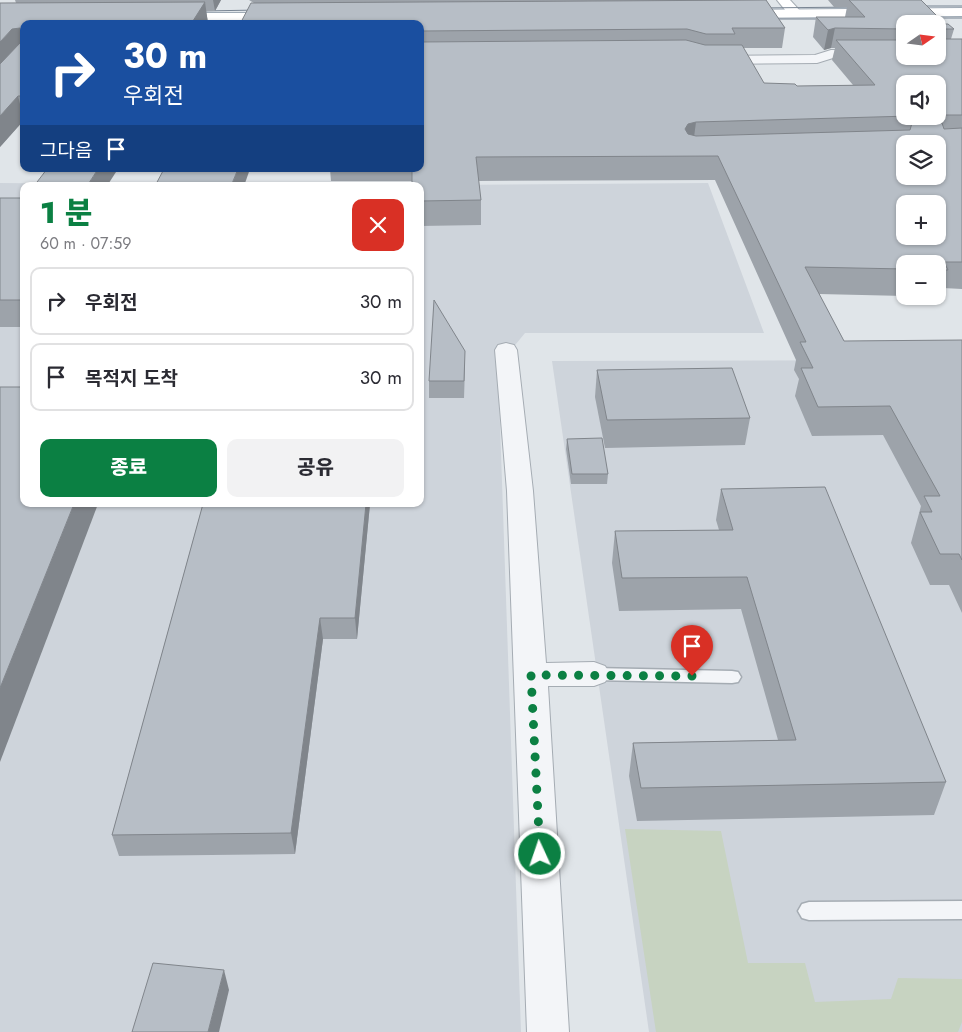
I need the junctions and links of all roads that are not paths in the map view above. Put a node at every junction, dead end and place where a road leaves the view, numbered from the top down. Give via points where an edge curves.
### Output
1 (783, 0) edge
2 (962, 12) edge
3 (795, 13) junction
4 (726, 14) edge
5 (291, 16) edge
6 (153, 17) edge
7 (896, 55) edge
8 (697, 59) edge
9 (506, 350) dead end
10 (594, 674) joint
11 (531, 675) junction
12 (732, 677) dead end
13 (962, 910) edge
14 (809, 911) dead end
15 (548, 1032) edge

1 - 3 main road
2 - 3 main road
3 - 4 main road
5 - 6 main road
7 - 8 street
9 - 11 street via 520,491
10 - 11 street
10 - 12 lane
11 - 15 street
13 - 14 lane

